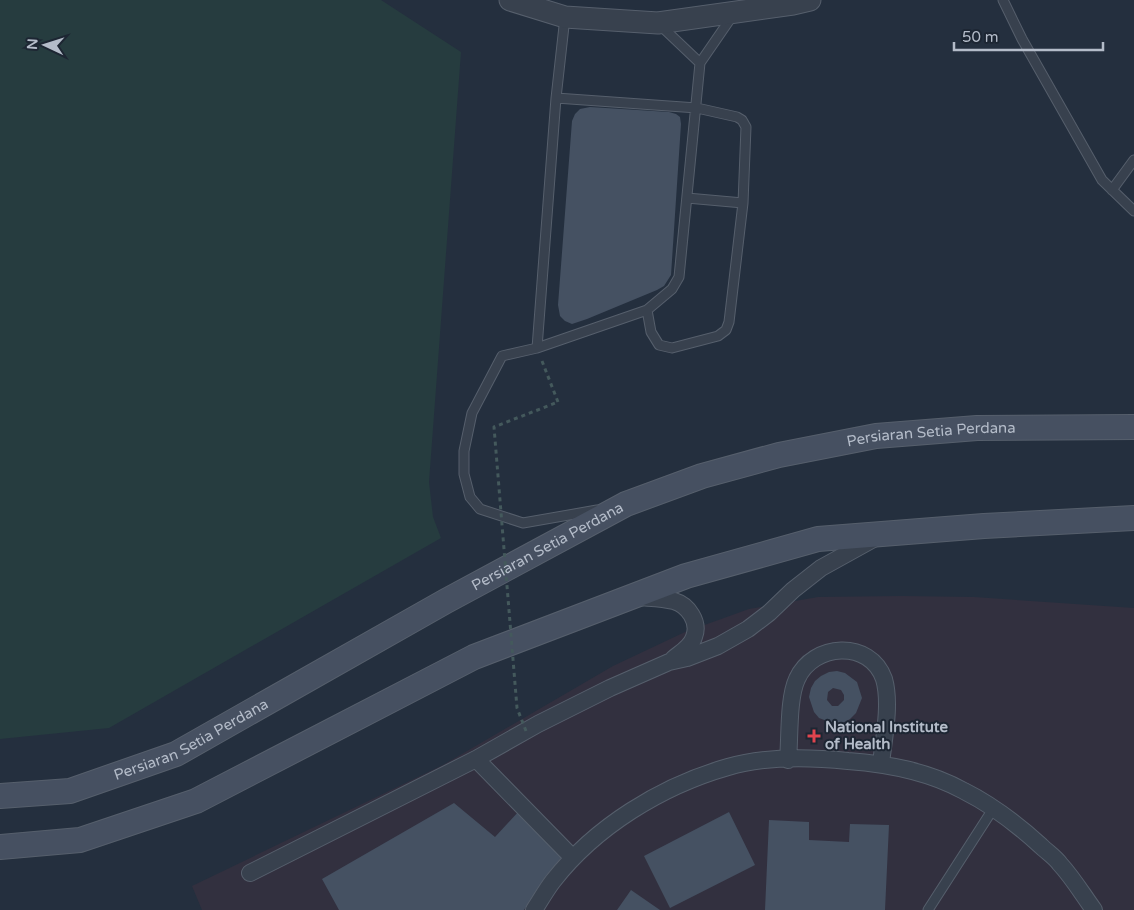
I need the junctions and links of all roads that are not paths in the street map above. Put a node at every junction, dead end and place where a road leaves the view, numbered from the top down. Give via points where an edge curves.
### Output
1 (510, 0) edge
2 (810, 0) edge
3 (1003, 0) edge
4 (735, 12) junction
5 (565, 16) junction
6 (658, 23) junction
7 (700, 63) junction
8 (556, 98) junction
9 (697, 108) junction
10 (1134, 160) edge
11 (1112, 190) junction
12 (687, 198) junction
13 (743, 203) junction
14 (1134, 211) edge
15 (647, 310) junction
16 (537, 348) junction
17 (1134, 428) edge
18 (626, 504) junction
19 (1134, 518) edge
20 (883, 534) junction
21 (633, 596) junction
22 (669, 662) junction
23 (476, 758) junction
24 (788, 760) junction
25 (881, 763) junction
26 (0, 796) edge
27 (993, 809) junction
28 (0, 847) edge
29 (573, 858) junction
30 (250, 873) dead end
31 (534, 910) edge
32 (928, 910) edge
33 (1094, 910) edge

1 - 5 street
2 - 4 street
3 - 11 lane via 1102,180
4 - 6 street
4 - 7 lane
5 - 6 street
5 - 8 lane
6 - 7 lane
7 - 9 lane
8 - 9 lane
8 - 16 lane
9 - 12 lane
9 - 13 lane via 737,117 746,127
10 - 11 lane
11 - 14 lane
12 - 13 lane
12 - 15 lane via 679,277 672,289
13 - 15 lane via 726,330 718,336 672,348 659,346 651,332
15 - 16 lane
16 - 18 lane via 502,356 472,413 464,451 464,474 470,496 480,510 523,523
17 - 18 main road, Persiaran Setia Perdana via 977,428 876,436 753,462 702,476
18 - 26 main road, Persiaran Setia Perdana via 446,601 176,754 70,791
19 - 20 main road
20 - 21 main road via 818,539 686,576
20 - 22 street via 821,568 748,629 718,646
21 - 22 street via 675,601 686,606 692,615 695,637
21 - 28 main road via 474,657 196,801 80,840
22 - 23 street via 610,688
23 - 29 street
23 - 30 street
24 - 25 street
24 - 25 street via 796,680 805,666 818,656 835,650 852,651 867,657 880,669 887,700
24 - 29 street via 766,760 728,767 679,784 634,809
25 - 27 street via 928,775 964,790
27 - 32 lane
27 - 33 street via 1018,825 1060,864
29 - 31 street

